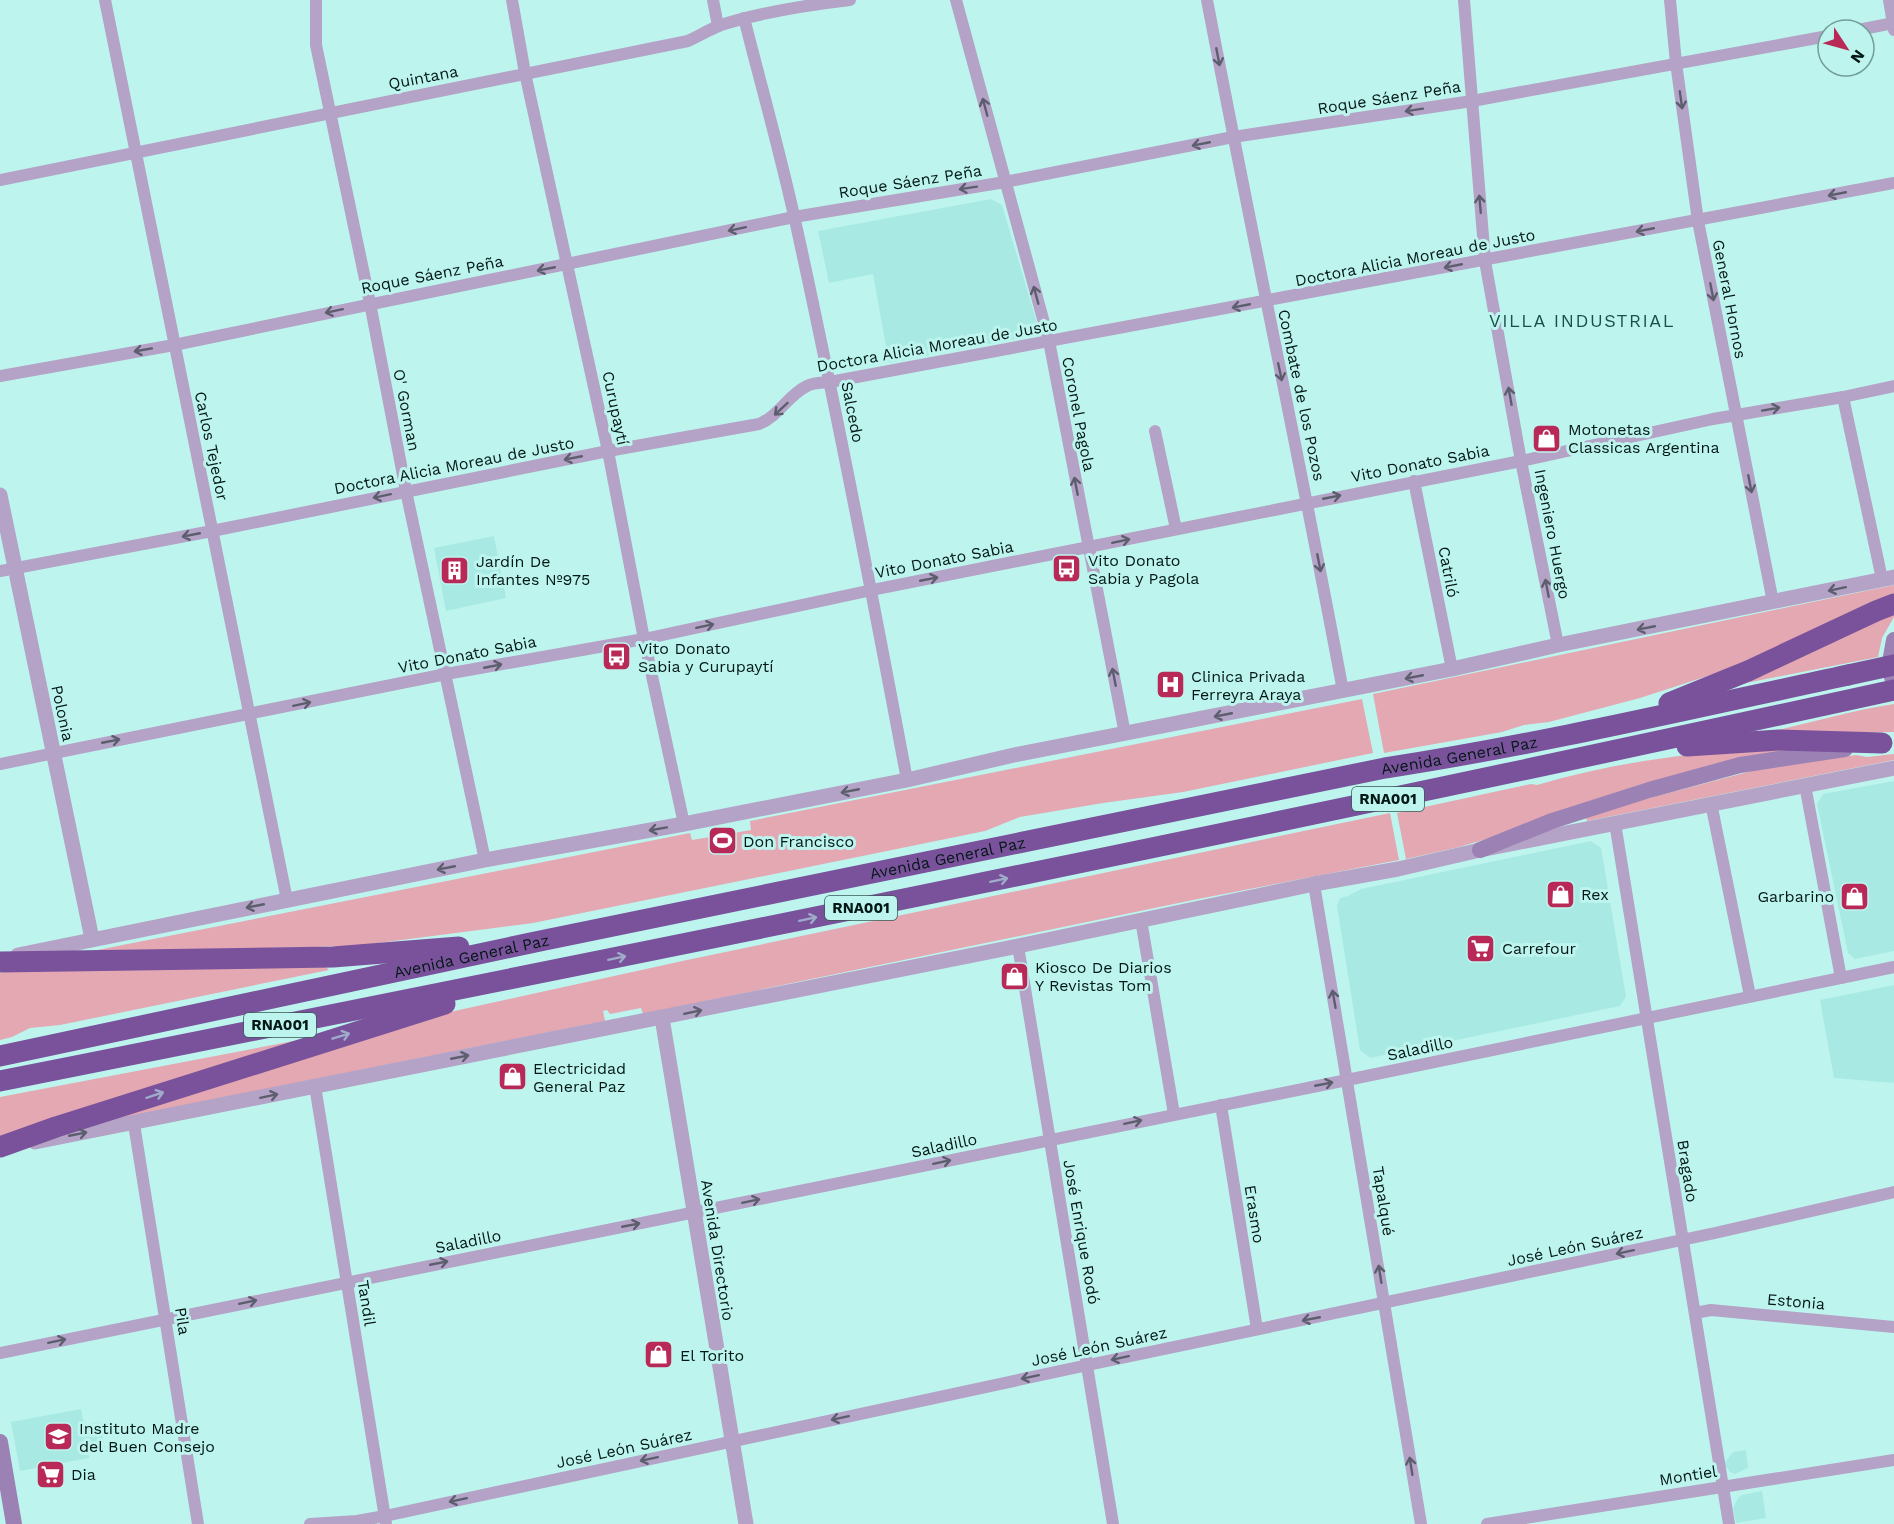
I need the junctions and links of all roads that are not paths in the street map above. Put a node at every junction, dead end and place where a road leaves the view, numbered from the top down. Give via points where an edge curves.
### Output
1 (105, 0) edge
2 (316, 0) edge
3 (512, 0) edge
4 (713, 0) edge
5 (850, 0) edge
6 (956, 0) edge
7 (1207, 0) edge
8 (1464, 0) edge
9 (1670, 0) edge
10 (1889, 0) edge
11 (831, 1) edge
12 (744, 18) junction
13 (717, 26) junction
14 (1894, 26) edge
15 (1876, 28) edge
16 (1816, 38) edge
17 (1676, 63) junction
18 (525, 73) junction
19 (1472, 101) junction
20 (331, 112) junction
21 (1233, 137) junction
22 (135, 152) junction
23 (0, 180) edge
24 (1005, 182) junction
25 (1894, 183) edge
26 (794, 217) junction
27 (1698, 220) junction
28 (1485, 261) junction
29 (568, 264) junction
30 (1265, 301) junction
31 (370, 303) junction
32 (1049, 341) junction
33 (174, 345) junction
34 (0, 376) edge
35 (830, 382) junction
36 (1894, 386) edge
37 (1843, 397) junction
38 (1736, 415) junction
39 (1155, 431) dead end
40 (608, 451) junction
41 (1521, 461) junction
42 (1414, 481) junction
43 (406, 491) junction
44 (0, 495) edge
45 (1308, 502) junction
46 (1176, 529) junction
47 (212, 531) junction
48 (1088, 547) junction
49 (7, 570) edge
50 (1888, 578) edge
51 (872, 590) junction
52 (1773, 602) junction
53 (1894, 604) edge
54 (644, 639) junction
55 (1894, 640) edge
56 (1558, 645) junction
57 (1894, 665) edge
58 (1452, 669) junction
59 (446, 674) junction
60 (1894, 683) edge
61 (1894, 690) edge
62 (1343, 691) junction
63 (249, 715) junction
64 (1607, 727) junction
65 (1125, 734) junction
66 (1888, 742) edge
67 (1614, 751) junction
68 (53, 752) junction
69 (0, 764) edge
70 (1894, 768) edge
71 (907, 780) junction
72 (1805, 785) junction
73 (1711, 803) junction
74 (1615, 823) junction
75 (684, 824) junction
76 (1480, 850) junction
77 (485, 860) junction
78 (1314, 884) junction
79 (286, 900) junction
80 (1141, 920) junction
81 (92, 939) junction
82 (540, 941) junction
83 (1018, 946) junction
84 (0, 960) edge
85 (1894, 967) edge
86 (559, 969) junction
87 (1841, 978) junction
88 (1750, 996) junction
89 (662, 1018) junction
90 (1647, 1018) junction
91 (0, 1056) edge
92 (1347, 1080) junction
93 (0, 1081) edge
94 (315, 1086) junction
95 (1221, 1105) junction
96 (1174, 1114) junction
97 (134, 1124) junction
98 (1049, 1140) junction
99 (0, 1148) edge
100 (1894, 1192) edge
101 (694, 1213) junction
102 (1682, 1239) junction
103 (347, 1281) junction
104 (1384, 1304) junction
105 (1695, 1313) junction
106 (166, 1319) junction
107 (1894, 1327) edge
108 (1257, 1329) junction
109 (0, 1353) edge
110 (1088, 1365) junction
111 (732, 1441) junction
112 (0, 1442) edge
113 (1894, 1460) edge
114 (1722, 1486) junction
115 (385, 1520) edge
116 (14, 1524) edge
117 (198, 1524) edge
118 (310, 1524) edge
119 (746, 1524) edge
120 (1113, 1524) edge
121 (1421, 1524) edge
122 (1487, 1524) edge
123 (1729, 1524) edge

1 - 22 street, Carlos Tejedor
2 - 20 street, O' Gorman via 316,45
3 - 18 street, Curupaytí
4 - 13 street
5 - 11 street, Quintana
24 -> 6 street, Coronel Pagola
7 -> 21 street, Combate de los Pozos
8 - 19 street, Ingeniero Huergo
9 - 17 street, General Hornos
10 - 14 street
11 - 12 street, Quintana
12 - 13 street, Quintana
12 - 26 street, Salcedo
13 - 18 street, Quintana via 688,41
14 - 15 street
16 - 17 street, Roque Sáenz Peña
17 - 19 street, Roque Sáenz Peña
17 -> 27 street, General Hornos
18 - 20 street, Quintana
18 - 29 street, Curupaytí
19 -> 21 street, Roque Sáenz Peña
28 -> 19 street, Ingeniero Huergo
20 - 22 street, Quintana
20 - 31 street, O' Gorman
21 -> 24 street, Roque Sáenz Peña
21 - 30 street, Combate de los Pozos
22 - 23 street, Quintana
22 - 33 street, Carlos Tejedor
24 -> 26 street, Roque Sáenz Peña
32 -> 24 street, Coronel Pagola
25 -> 27 street, Doctora Alicia Moreau de Justo
26 -> 29 street, Roque Sáenz Peña
26 - 35 street, Salcedo
27 -> 28 street, Doctora Alicia Moreau de Justo
27 -> 38 street, General Hornos
28 -> 30 street, Doctora Alicia Moreau de Justo
41 -> 28 street, Ingeniero Huergo
29 -> 31 street, Roque Sáenz Peña
29 - 40 street, Curupaytí
30 -> 32 street, Doctora Alicia Moreau de Justo
30 -> 45 street, Combate de los Pozos
31 -> 33 street, Roque Sáenz Peña
31 - 43 street, O' Gorman
32 - 35 street, Doctora Alicia Moreau de Justo
48 -> 32 street, Coronel Pagola
33 -> 34 street, Roque Sáenz Peña
33 - 47 street, Carlos Tejedor
35 -> 40 street, Doctora Alicia Moreau de Justo via 805,386 771,418 759,424
35 - 51 street, Salcedo
36 - 37 street, Vito Donato Sabia
38 -> 37 street, Vito Donato Sabia
37 - 50 street
38 - 41 street, Vito Donato Sabia
38 -> 52 street, General Hornos
39 - 46 street
40 -> 43 street, Doctora Alicia Moreau de Justo
40 - 54 street, Curupaytí
41 - 42 street, Vito Donato Sabia
56 -> 41 street, Ingeniero Huergo
45 -> 42 street, Vito Donato Sabia
42 - 58 street, Catriló
43 -> 47 street, Doctora Alicia Moreau de Justo
43 - 59 street, O' Gorman
44 - 49 street, Polonia
45 - 46 street, Vito Donato Sabia
45 -> 62 street, Combate de los Pozos
48 -> 46 street, Vito Donato Sabia
47 -> 49 street, Doctora Alicia Moreau de Justo
47 - 63 street, Carlos Tejedor
51 -> 48 street, Vito Donato Sabia
65 -> 48 street, Coronel Pagola
49 - 68 street, Polonia
50 -> 52 street
54 -> 51 street, Vito Donato Sabia
51 - 71 street, Salcedo
52 -> 56 street
53 - 64 highway via 1716,685
59 -> 54 street, Vito Donato Sabia
54 - 75 street, Curupaytí
55 - 60 main road via 1889,668
56 - 58 street
57 - 64 highway, Avenida General Paz / RNA001, bridge
58 -> 62 street
63 -> 59 street, Vito Donato Sabia
59 - 77 street, O' Gorman
61 - 67 highway, Avenida General Paz / RNA001
62 -> 65 street
68 -> 63 street, Vito Donato Sabia
63 - 79 street, Carlos Tejedor
64 - 82 highway, Avenida General Paz / RNA001 via 1366,772
65 - 71 street
66 - 67 highway via 1779,740
66 - 76 main road via 1729,768 1552,821
86 -> 67 highway, Avenida General Paz / RNA001
68 - 69 street, Vito Donato Sabia
68 - 81 street, Polonia
70 - 72 street
71 -> 75 street
72 - 73 street
72 - 87 street
73 - 74 street
73 - 88 street
74 - 76 street
74 - 90 street, Bragado
75 -> 77 street
76 - 78 street
77 -> 79 street
78 - 80 street
92 -> 78 street, Tapalqué
79 -> 81 street
80 - 83 street
80 - 96 street
81 - 84 street
82 - 84 highway via 333,957
82 - 91 highway, Avenida General Paz / RNA001
89 -> 83 street
83 - 98 street, José Enrique Rodó
85 - 87 street, Saladillo
86 - 93 highway, Avenida General Paz / RNA001
99 -> 86 highway
87 - 88 street, Saladillo
88 - 90 street, Saladillo
94 -> 89 street
89 - 101 street, Avenida Directorio
90 - 92 street, Saladillo
90 - 102 street, Bragado
95 -> 92 street, Saladillo
104 -> 92 street, Tapalqué
97 -> 94 street
94 - 103 street, Tandil
95 - 96 street, Saladillo
95 - 108 street, Erasmo
98 -> 96 street, Saladillo
99 -> 97 street
97 - 106 street, Pila
101 -> 98 street, Saladillo
98 - 110 street, José Enrique Rodó
100 - 102 street, José León Suárez
103 -> 101 street, Saladillo
101 - 111 street, Avenida Directorio
102 -> 104 street, José León Suárez
102 - 105 street, Bragado
106 -> 103 street, Saladillo
103 - 115 street, Tandil
104 -> 108 street, José León Suárez
121 -> 104 street, Tapalqué
105 - 107 street, Estonia via 1711,1310
105 - 114 street, Bragado
109 -> 106 street, Saladillo
106 - 117 street, Pila
108 -> 110 street, José León Suárez
110 -> 111 street, José León Suárez
110 - 120 street, José Enrique Rodó
111 -> 115 street, José León Suárez
111 - 119 street, Avenida Directorio
112 - 116 main road
113 - 114 street, Montiel
114 - 122 street, Montiel
114 - 123 street, Bragado
115 - 118 street, José León Suárez

